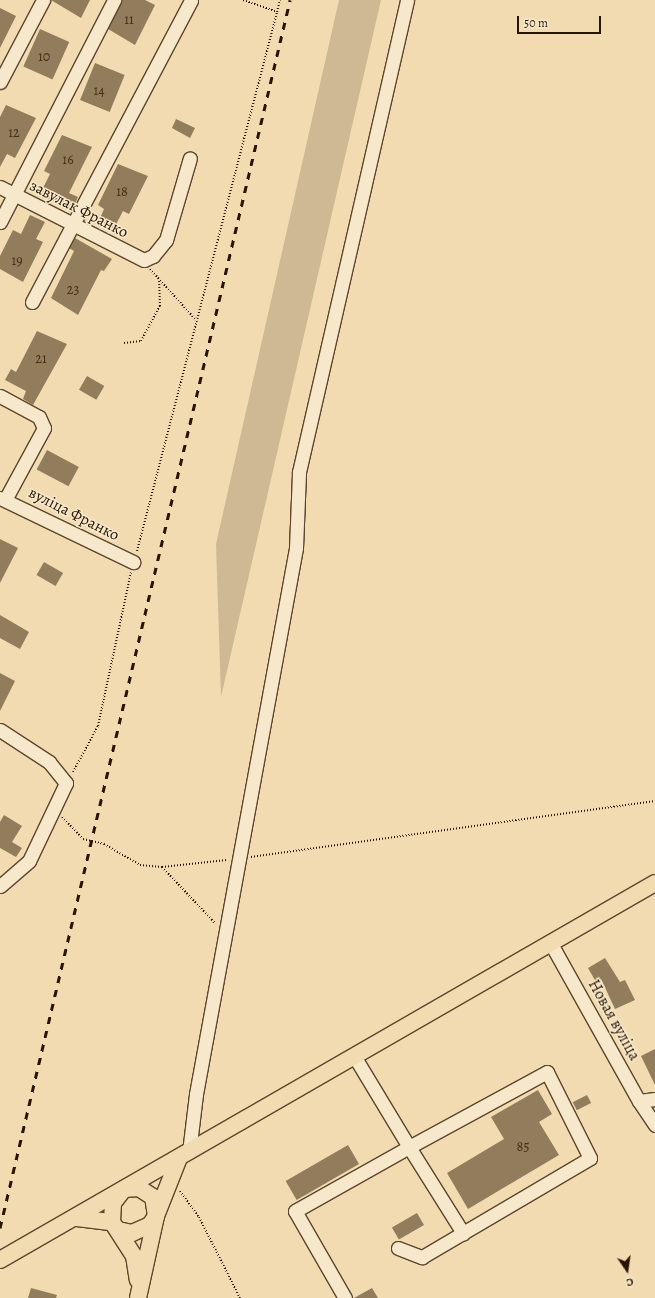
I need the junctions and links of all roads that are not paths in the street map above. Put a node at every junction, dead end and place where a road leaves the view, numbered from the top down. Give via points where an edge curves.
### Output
1 (43, 0) edge
2 (114, 0) edge
3 (191, 0) edge
4 (407, 0) edge
5 (0, 82) edge
6 (190, 158) dead end
7 (0, 187) edge
8 (14, 194) junction
9 (0, 222) edge
10 (70, 225) junction
11 (32, 302) dead end
12 (0, 396) edge
13 (3, 498) edge
14 (133, 562) road end
15 (0, 730) edge
16 (655, 883) edge
17 (0, 886) edge
18 (550, 942) junction
19 (354, 1056) junction
20 (655, 1099) edge
21 (639, 1101) junction
22 (655, 1125) edge
23 (409, 1147) junction
24 (184, 1155) junction
25 (124, 1189) junction
26 (156, 1216) junction
27 (75, 1218) junction
28 (115, 1226) junction
29 (463, 1233) junction
30 (398, 1248) dead end
31 (0, 1260) edge
32 (139, 1295) edge
33 (345, 1298) edge

1 - 5 street
2 - 8 street
3 - 10 street
4 - 24 street via 299,472 296,548
6 - 10 street, завулак Франко via 166,240 153,256 144,260
7 - 8 street, завулак Франко
8 - 9 street
8 - 10 street, завулак Франко
10 - 11 street
12 - 13 street via 40,417 44,428
13 - 14 street, вуліца Франко
15 - 17 street via 49,762 66,783 29,861
16 - 18 main road
18 - 19 main road
18 - 21 street, Новая вуліца
19 - 23 street
19 - 24 main road
20 - 21 street
21 - 22 street, Новая вуліца
23 - 29 street
23 - 29 street via 547,1072 590,1158
23 - 33 street via 295,1211
24 - 25 main road
24 - 26 main road via 171,1178
25 - 26 main road via 139,1188 151,1194 156,1203
25 - 27 main road
25 - 28 main road via 113,1203
26 - 28 main road via 142,1230
26 - 32 main road
27 - 28 main road
27 - 31 main road
28 - 32 main road via 134,1256
29 - 30 street via 422,1257

